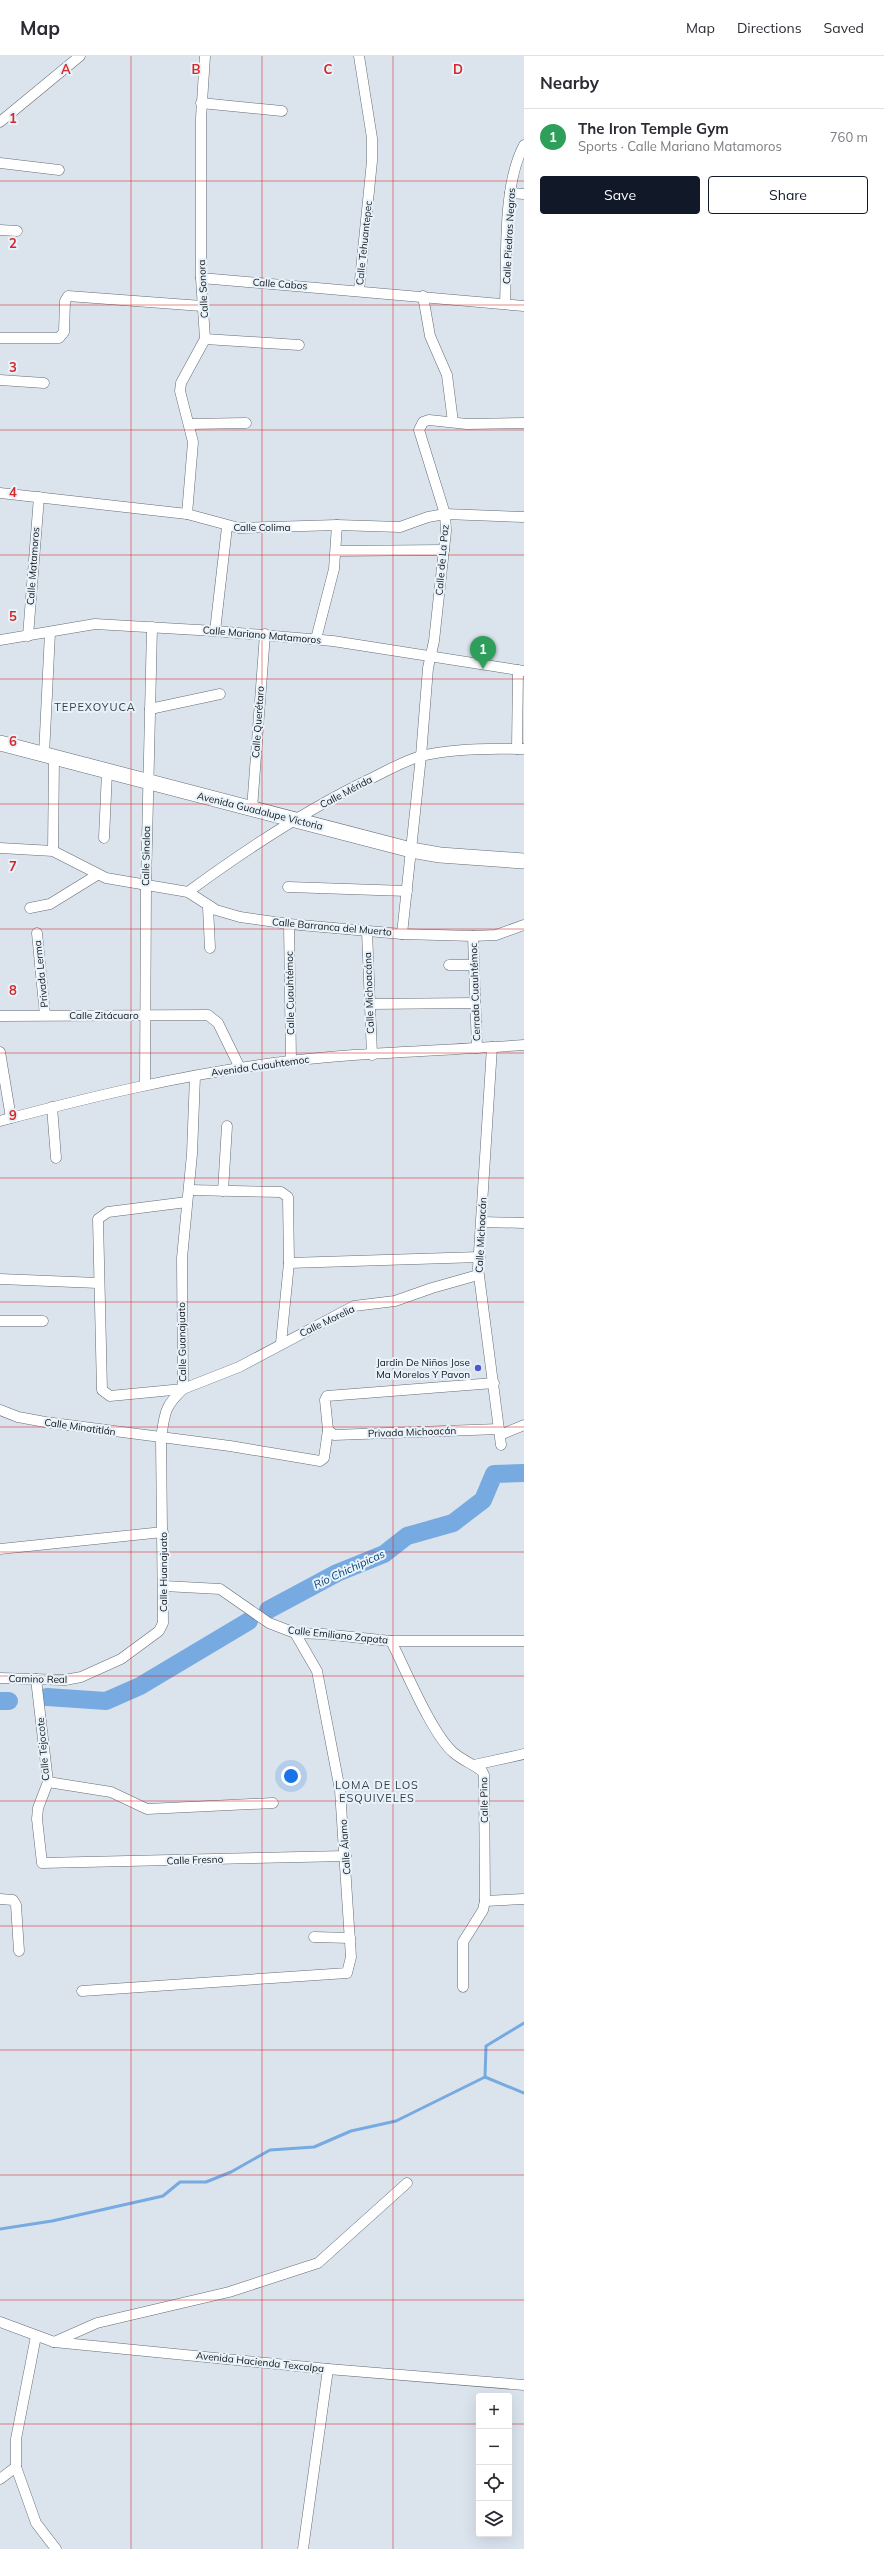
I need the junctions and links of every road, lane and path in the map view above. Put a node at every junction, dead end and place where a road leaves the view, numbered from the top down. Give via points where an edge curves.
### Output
1 (80, 56) edge
2 (204, 56) edge
3 (359, 56) edge
4 (201, 103) junction
5 (282, 111) dead end
6 (0, 118) edge
7 (524, 145) edge
8 (0, 164) edge
9 (59, 170) dead end
10 (510, 192) junction
11 (524, 194) edge
12 (0, 230) edge
13 (16, 231) dead end
14 (201, 278) junction
15 (359, 290) junction
16 (423, 296) junction
17 (505, 304) junction
18 (202, 306) junction
19 (524, 306) edge
20 (0, 338) edge
21 (205, 339) junction
22 (299, 345) dead end
23 (0, 380) edge
24 (44, 383) dead end
25 (453, 422) junction
26 (246, 423) dead end
27 (524, 423) edge
28 (189, 424) junction
29 (0, 493) edge
30 (39, 497) junction
31 (187, 514) junction
32 (445, 514) junction
33 (524, 517) edge
34 (337, 526) junction
35 (227, 527) junction
36 (444, 550) junction
37 (337, 551) junction
38 (152, 628) junction
39 (215, 631) junction
40 (50, 632) junction
41 (265, 634) junction
42 (28, 636) junction
43 (316, 639) junction
44 (0, 640) edge
45 (430, 656) junction
46 (521, 671) edge
47 (220, 694) dead end
48 (150, 709) junction
49 (0, 743) edge
50 (521, 749) edge
51 (49, 756) junction
52 (421, 756) junction
53 (107, 772) junction
54 (148, 782) junction
55 (252, 809) junction
56 (295, 820) junction
57 (104, 838) dead end
58 (0, 848) edge
59 (411, 850) junction
60 (53, 851) junction
61 (524, 861) edge
62 (97, 875) junction
63 (146, 885) junction
64 (288, 887) dead end
65 (407, 891) junction
66 (188, 892) junction
67 (208, 907) junction
68 (30, 908) dead end
69 (289, 924) junction
70 (524, 925) edge
71 (367, 931) junction
72 (37, 933) dead end
73 (402, 934) junction
74 (473, 936) junction
75 (210, 948) dead end
76 (449, 965) dead end
77 (474, 965) junction
78 (475, 1003) junction
79 (370, 1004) junction
80 (45, 1015) junction
81 (0, 1016) edge
82 (145, 1016) junction
83 (524, 1045) edge
84 (492, 1047) junction
85 (477, 1048) junction
86 (0, 1052) edge
87 (372, 1055) junction
88 (291, 1061) junction
89 (240, 1068) junction
90 (196, 1076) junction
91 (145, 1085) junction
92 (52, 1107) junction
93 (11, 1118) junction
94 (0, 1121) edge
95 (227, 1126) dead end
96 (56, 1158) dead end
97 (189, 1190) junction
98 (223, 1191) junction
99 (187, 1202) junction
100 (482, 1222) junction
101 (524, 1223) edge
102 (480, 1257) junction
103 (289, 1262) junction
104 (478, 1275) junction
105 (0, 1279) edge
106 (98, 1283) junction
107 (0, 1321) edge
108 (43, 1321) dead end
109 (281, 1343) junction
110 (494, 1383) junction
111 (183, 1389) junction
112 (0, 1410) edge
113 (524, 1425) edge
114 (328, 1430) junction
115 (500, 1436) junction
116 (162, 1438) junction
117 (163, 1512) joint
118 (163, 1532) junction
119 (0, 1550) edge
120 (164, 1586) junction
121 (294, 1633) junction
122 (391, 1640) junction
123 (524, 1640) edge
124 (121, 1659) joint
125 (0, 1678) edge
126 (36, 1679) junction
127 (524, 1754) edge
128 (474, 1765) junction
129 (48, 1782) junction
130 (273, 1803) dead end
131 (346, 1856) junction
132 (45, 1864) joint
133 (0, 1899) edge
134 (524, 1899) edge
135 (485, 1901) junction
136 (314, 1937) dead end
137 (350, 1938) junction
138 (19, 1951) dead end
139 (462, 1987) dead end
140 (82, 1991) dead end
141 (407, 2183) dead end
142 (0, 2322) edge
143 (36, 2336) junction
144 (54, 2342) junction
145 (328, 2369) junction
146 (524, 2385) edge
147 (16, 2467) junction
148 (0, 2479) edge
149 (56, 2549) edge
150 (303, 2549) edge

1 - 6 street
2 - 4 street, Calle Sonora
3 - 15 street, Calle Tehuantepec via 372,146
4 - 5 street
4 - 14 street, Calle Sonora
7 - 10 street, Calle Piedras Negras via 513,173
8 - 9 street
10 - 11 street
10 - 17 street, Calle Piedras Negras
12 - 13 street
14 - 15 street, Calle Cabos
14 - 18 street, Calle Sonora
15 - 16 street, Calle Tehuantepec
16 - 17 street, Calle Tehuantepec
16 - 25 street via 430,336 447,375
17 - 19 street, Calle Tehuantepec
18 - 20 street via 73,295 66,298 65,327 59,338
18 - 21 street, Calle Sonora
21 - 22 street
21 - 28 street via 181,383 180,391
23 - 24 street
25 - 27 street, Calle de La Paz
25 - 32 street, Calle de La Paz via 428,420 423,422 418,430
26 - 28 street
28 - 31 street via 193,451
29 - 30 street, Calle Colima
30 - 31 street, Calle Colima
30 - 42 street, Calle Matamoros
31 - 35 street, Calle Colima
32 - 33 street, Calle Colima
32 - 34 street, Calle Colima via 400,527
32 - 36 street, Calle de La Paz
34 - 35 street, Calle Colima
34 - 37 street
35 - 39 street
36 - 37 street
36 - 45 street, Calle de La Paz via 434,641
37 - 43 street
38 - 39 street, Calle Mariano Matamoros
38 - 40 street, Calle Mariano Matamoros via 95,624
38 - 48 street, Calle Sinaloa
39 - 41 street, Calle Mariano Matamoros
40 - 42 street, Calle Mariano Matamoros
40 - 51 street
41 - 43 street, Calle Mariano Matamoros
41 - 55 street, Calle Querétaro
42 - 44 street, Calle Mariano Matamoros
43 - 45 street, Calle Mariano Matamoros
45 - 46 street, Calle Mariano Matamoros
45 - 52 street, Calle de La Paz
46 - 50 street
47 - 48 street
48 - 54 street, Calle Sinaloa
49 - 51 main road, Avenida Guadalupe Victoria
50 - 52 street, Calle Mérida via 464,750
51 - 53 main road, Avenida Guadalupe Victoria
51 - 60 street
52 - 56 street, Calle Mérida via 349,789
52 - 59 street, Calle de La Paz
53 - 54 main road, Avenida Guadalupe Victoria
53 - 57 street
54 - 55 main road, Avenida Guadalupe Victoria
54 - 63 street, Calle Sinaloa
55 - 56 main road, Avenida Guadalupe Victoria
56 - 59 main road, Avenida Guadalupe Victoria
56 - 66 street, Calle Mérida via 234,858
58 - 60 street
59 - 61 main road, Avenida Guadalupe Victoria via 440,855
59 - 65 street, Calle de La Paz
60 - 62 street, Calle Barranca del Muerto
62 - 63 street, Calle Barranca del Muerto
62 - 68 street via 50,904
63 - 66 street, Calle Barranca del Muerto
63 - 82 street, Calle Sinaloa
64 - 65 street
65 - 73 street, Calle de La Paz
66 - 67 street, Calle Barranca del Muerto
67 - 69 street, Calle Barranca del Muerto via 240,917
67 - 75 street
69 - 71 street, Calle Barranca del Muerto
69 - 88 street, Calle Cuauhtémoc
70 - 74 street, Calle Barranca del Muerto via 496,935
71 - 73 street, Calle Barranca del Muerto
71 - 79 street, Calle Michoacána
72 - 80 street, Privada Lerma
73 - 74 street, Calle Barranca del Muerto
74 - 77 street, Cerrada Cuauhtémoc
76 - 77 street
77 - 78 street, Cerrada Cuauhtémoc
78 - 79 street
78 - 85 street, Cerrada Cuauhtémoc
79 - 87 street, Calle Michoacána
80 - 81 street, Calle Zitácuaro
80 - 82 street, Calle Zitácuaro
82 - 89 street, Calle Zitácuaro via 208,1015 218,1023
82 - 91 street, Calle Sinaloa
83 - 84 street, Avenida Cuauhtemoc
84 - 85 street, Avenida Cuauhtemoc
84 - 100 street, Calle Michoacán via 483,1166
85 - 87 street, Avenida Cuauhtemoc
86 - 93 street
87 - 88 street, Avenida Cuauhtemoc
88 - 89 street, Avenida Cuauhtemoc
89 - 90 street, Avenida Cuauhtemoc
90 - 91 street, Avenida Cuauhtemoc
90 - 97 street, Calle Guanajuato
91 - 92 street, Avenida Cuauhtemoc
92 - 93 street, Avenida Cuauhtemoc
92 - 96 street
93 - 94 street, Avenida Cuauhtemoc
95 - 98 street
97 - 98 street
97 - 99 street, Calle Guanajuato
98 - 103 street via 286,1194 289,1200
99 - 106 street via 102,1215 98,1219
99 - 111 street, Calle Guanajuato via 182,1264
100 - 101 street
100 - 102 street, Calle Michoacán
102 - 103 street
102 - 104 street, Calle Michoacán
103 - 109 street
104 - 109 street, Calle Morelia via 395,1301 354,1306
104 - 110 street, Calle Michoacán
105 - 106 street
106 - 111 street via 102,1390 110,1396
107 - 108 street
109 - 111 street, Calle Morelia via 239,1367
110 - 114 street, Calle Minatitlán via 330,1395 325,1400
110 - 115 street, Calle Michoacán
111 - 116 street, Calle Guanajuato via 165,1411
112 - 116 street, Calle Minatitlán via 18,1417 45,1422
113 - 115 street
114 - 115 street, Privada Michoacán via 334,1435
114 - 116 street, Calle Minatitlán via 324,1458 320,1461
116 - 117 street, Calle Guanajuato
117 - 118 street, Calle Huanajuato
118 - 119 street
118 - 120 street, Calle Huanajuato
120 - 121 street, Calle Emiliano Zapata via 220,1589 269,1623
120 - 124 street, Calle Huanajuato via 162,1627
121 - 122 street, Calle Emiliano Zapata
121 - 131 street, Calle Álamo via 317,1671 340,1790
122 - 123 street, Calle Emiliano Zapata
122 - 128 street, Calle Pino via 438,1732 454,1752
124 - 126 street, Camino Real via 73,1680
125 - 126 street, Camino Real
126 - 129 street, Calle Tejocote
127 - 128 street
128 - 135 street, Calle Pino via 482,1770 484,1775
129 - 130 street via 111,1792 147,1809
129 - 132 street, Calle Tejocote via 38,1808 37,1819 40,1860
131 - 132 street, Calle Fresno
131 - 137 street, Calle Álamo
133 - 138 street via 13,1900 16,1905
134 - 135 street
135 - 139 street, Calle Pino via 483,1910 463,1942
136 - 137 street
137 - 140 street, Calle Álamo via 351,1957 346,1973
141 - 144 street via 318,2263 230,2292 97,2323
142 - 143 street, Avenida Hacienda Texcalpa
143 - 144 street, Avenida Hacienda Texcalpa
143 - 147 street via 16,2439
144 - 145 street, Avenida Hacienda Texcalpa
145 - 146 street, Avenida Hacienda Texcalpa
145 - 150 street
147 - 148 street
147 - 149 street via 36,2523

